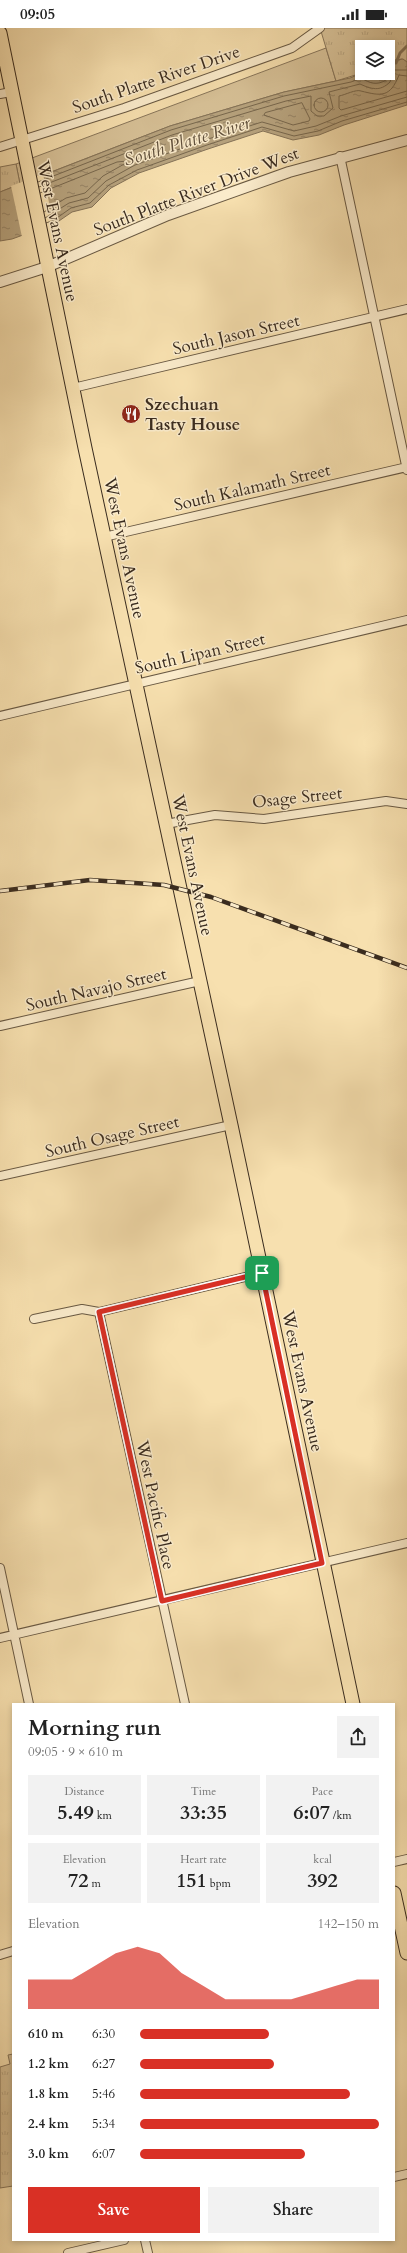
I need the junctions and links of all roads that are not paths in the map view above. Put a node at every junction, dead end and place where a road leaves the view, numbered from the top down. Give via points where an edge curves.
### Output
1 (319, 28) edge
2 (0, 33) edge
3 (6, 93) edge
4 (407, 140) edge
5 (21, 141) junction
6 (0, 147) edge
7 (340, 156) junction
8 (47, 267) junction
9 (0, 282) edge
10 (407, 309) edge
11 (374, 317) junction
12 (73, 388) junction
13 (407, 468) edge
14 (104, 537) junction
15 (407, 620) edge
16 (136, 683) junction
17 (0, 716) edge
18 (407, 804) edge
19 (166, 824) junction
20 (200, 980) junction
21 (0, 1026) edge
22 (232, 1124) junction
23 (0, 1176) edge
24 (262, 1273) junction
25 (99, 1312) junction
26 (34, 1319) dead end
27 (407, 1543) edge
28 (322, 1563) junction
29 (0, 1568) edge
30 (162, 1601) junction
31 (14, 1634) junction
32 (0, 1638) edge
33 (29, 1703) edge
34 (185, 1703) edge
35 (353, 1703) edge
36 (407, 1859) edge
37 (395, 1862) edge
38 (395, 1898) edge
39 (12, 1952) edge
40 (407, 1953) edge
41 (0, 1955) edge
42 (407, 2174) edge
43 (395, 2177) edge
44 (120, 2241) edge
45 (144, 2241) edge
46 (68, 2253) edge
47 (148, 2253) edge

1 - 5 street, South Platte River Drive via 292,48 124,108
2 - 3 main road, West Evans Avenue
3 - 5 main road, West Evans Avenue
4 - 7 street, South Platte River Drive West
5 - 6 street, South Platte River Drive
5 - 8 main road, West Evans Avenue
7 - 8 street, South Platte River Drive West via 168,215
7 - 11 street
8 - 9 street, South Platte River Drive West
8 - 12 main road, West Evans Avenue
10 - 11 street, South Jason Street
11 - 12 street, South Jason Street
11 - 13 street
12 - 14 main road, West Evans Avenue
13 - 14 street, South Kalamath Street
14 - 16 main road, West Evans Avenue
15 - 16 street, South Lipan Street
16 - 17 street, South Lipan Street
16 - 19 main road, West Evans Avenue
18 - 19 street, Osage Street via 386,801 264,819 214,815
19 - 20 main road, West Evans Avenue
20 - 21 street, South Navajo Street
20 - 22 main road, West Evans Avenue
22 - 23 street, South Osage Street
22 - 24 main road, West Evans Avenue
24 - 25 street
24 - 28 main road, West Evans Avenue
25 - 26 street via 82,1309
25 - 30 street, West Pacific Place
27 - 28 street
28 - 30 street
28 - 35 main road, West Evans Avenue
29 - 31 street
30 - 31 street
30 - 34 street, West Pacific Place
31 - 32 street
31 - 33 street
36 - 37 street
38 - 40 main road
39 - 41 street
42 - 43 street
44 - 46 street
45 - 47 street

